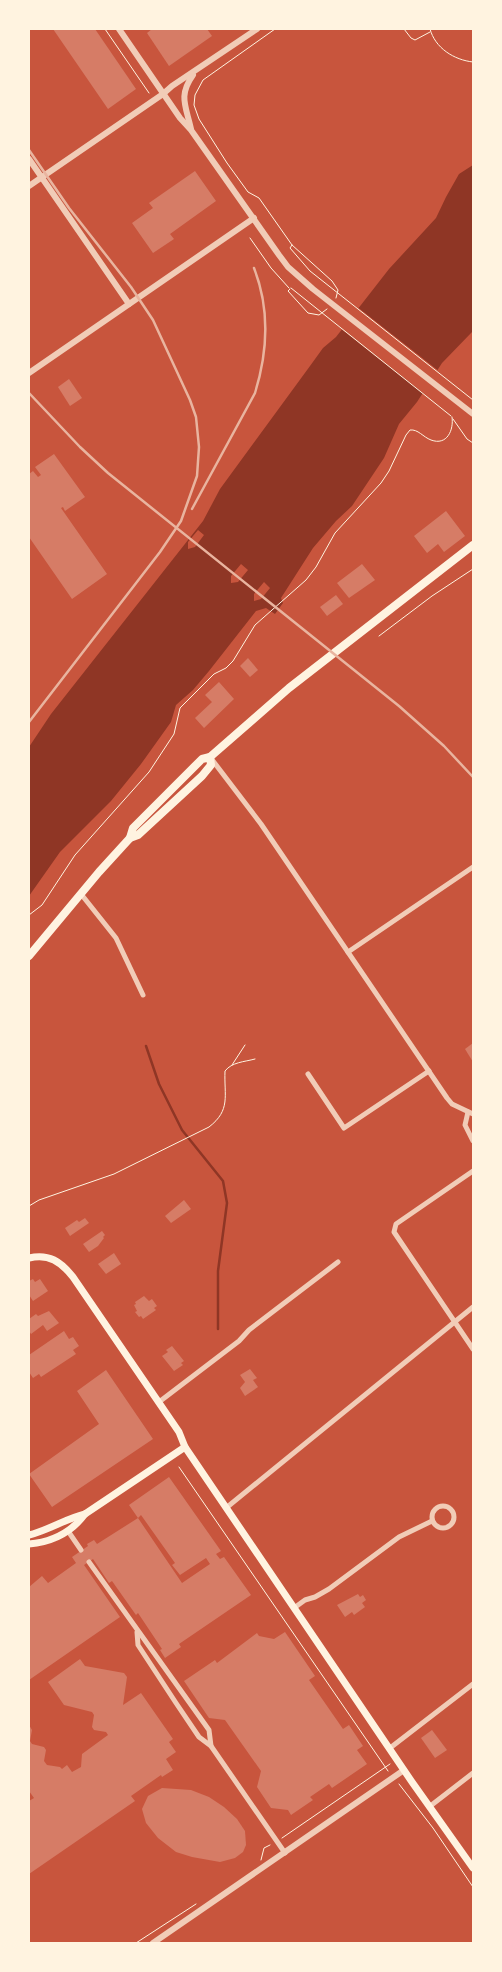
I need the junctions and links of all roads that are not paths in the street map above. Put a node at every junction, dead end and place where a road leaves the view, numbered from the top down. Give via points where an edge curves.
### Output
1 (118, 29) edge
2 (258, 29) edge
3 (197, 70) junction
4 (163, 94) junction
5 (191, 130) junction
6 (29, 159) edge
7 (41, 178) junction
8 (29, 186) edge
9 (254, 218) junction
10 (129, 304) junction
11 (29, 373) edge
12 (473, 414) edge
13 (473, 545) edge
14 (210, 757) junction
15 (130, 838) junction
16 (473, 867) edge
17 (81, 894) junction
18 (348, 952) junction
19 (29, 956) edge
20 (143, 995) dead end
21 (429, 1071) junction
22 (308, 1074) dead end
23 (471, 1113) edge
24 (473, 1141) edge
25 (473, 1171) edge
26 (29, 1258) edge
27 (338, 1262) dead end
28 (473, 1307) edge
29 (455, 1322) junction
30 (473, 1349) edge
31 (159, 1402) junction
32 (185, 1447) junction
33 (226, 1508) junction
34 (85, 1514) junction
35 (432, 1521) junction
36 (68, 1531) junction
37 (29, 1534) edge
38 (29, 1544) edge
39 (81, 1550) dead end
40 (89, 1562) dead end
41 (294, 1608) junction
42 (137, 1632) junction
43 (473, 1684) edge
44 (211, 1746) junction
45 (390, 1748) junction
46 (404, 1770) junction
47 (473, 1774) edge
48 (429, 1807) junction
49 (285, 1853) junction
50 (473, 1868) edge
51 (153, 1943) edge

1 - 4 street
2 - 3 street
3 - 4 street
3 - 5 street via 184,93
4 - 5 street
4 - 7 street
5 - 9 street
6 - 7 street
7 - 8 street
7 - 10 street
9 - 10 street
9 - 12 street via 288,267
10 - 11 street
13 - 14 main road via 301,679
14 - 15 main road via 202,759 183,777 133,828
14 - 15 main road via 211,765 202,776
14 - 18 street via 261,824
15 - 17 main road
16 - 18 street
17 - 19 main road
17 - 20 street via 116,938
18 - 21 street
21 - 22 street via 344,1128
21 - 23 street via 452,1104
23 - 24 street via 465,1126
25 - 29 street via 394,1228 395,1236
26 - 31 main road via 46,1256 61,1263
27 - 31 street
28 - 29 street
29 - 30 street
29 - 33 street
31 - 32 main road
32 - 33 main road
32 - 34 main road
33 - 41 main road
34 - 36 main road
34 - 37 main road
35 - 35 street via 437,1507 447,1506 454,1514 448,1526 438,1527
35 - 41 street via 399,1537 329,1589
36 - 38 main road via 47,1541
36 - 39 street
40 - 42 street
41 - 45 main road
42 - 44 street via 209,1730
42 - 44 street via 138,1645 176,1704 199,1737
43 - 45 street
44 - 49 street
45 - 46 main road
46 - 48 main road
46 - 49 street
47 - 48 street
48 - 50 main road
49 - 51 street

